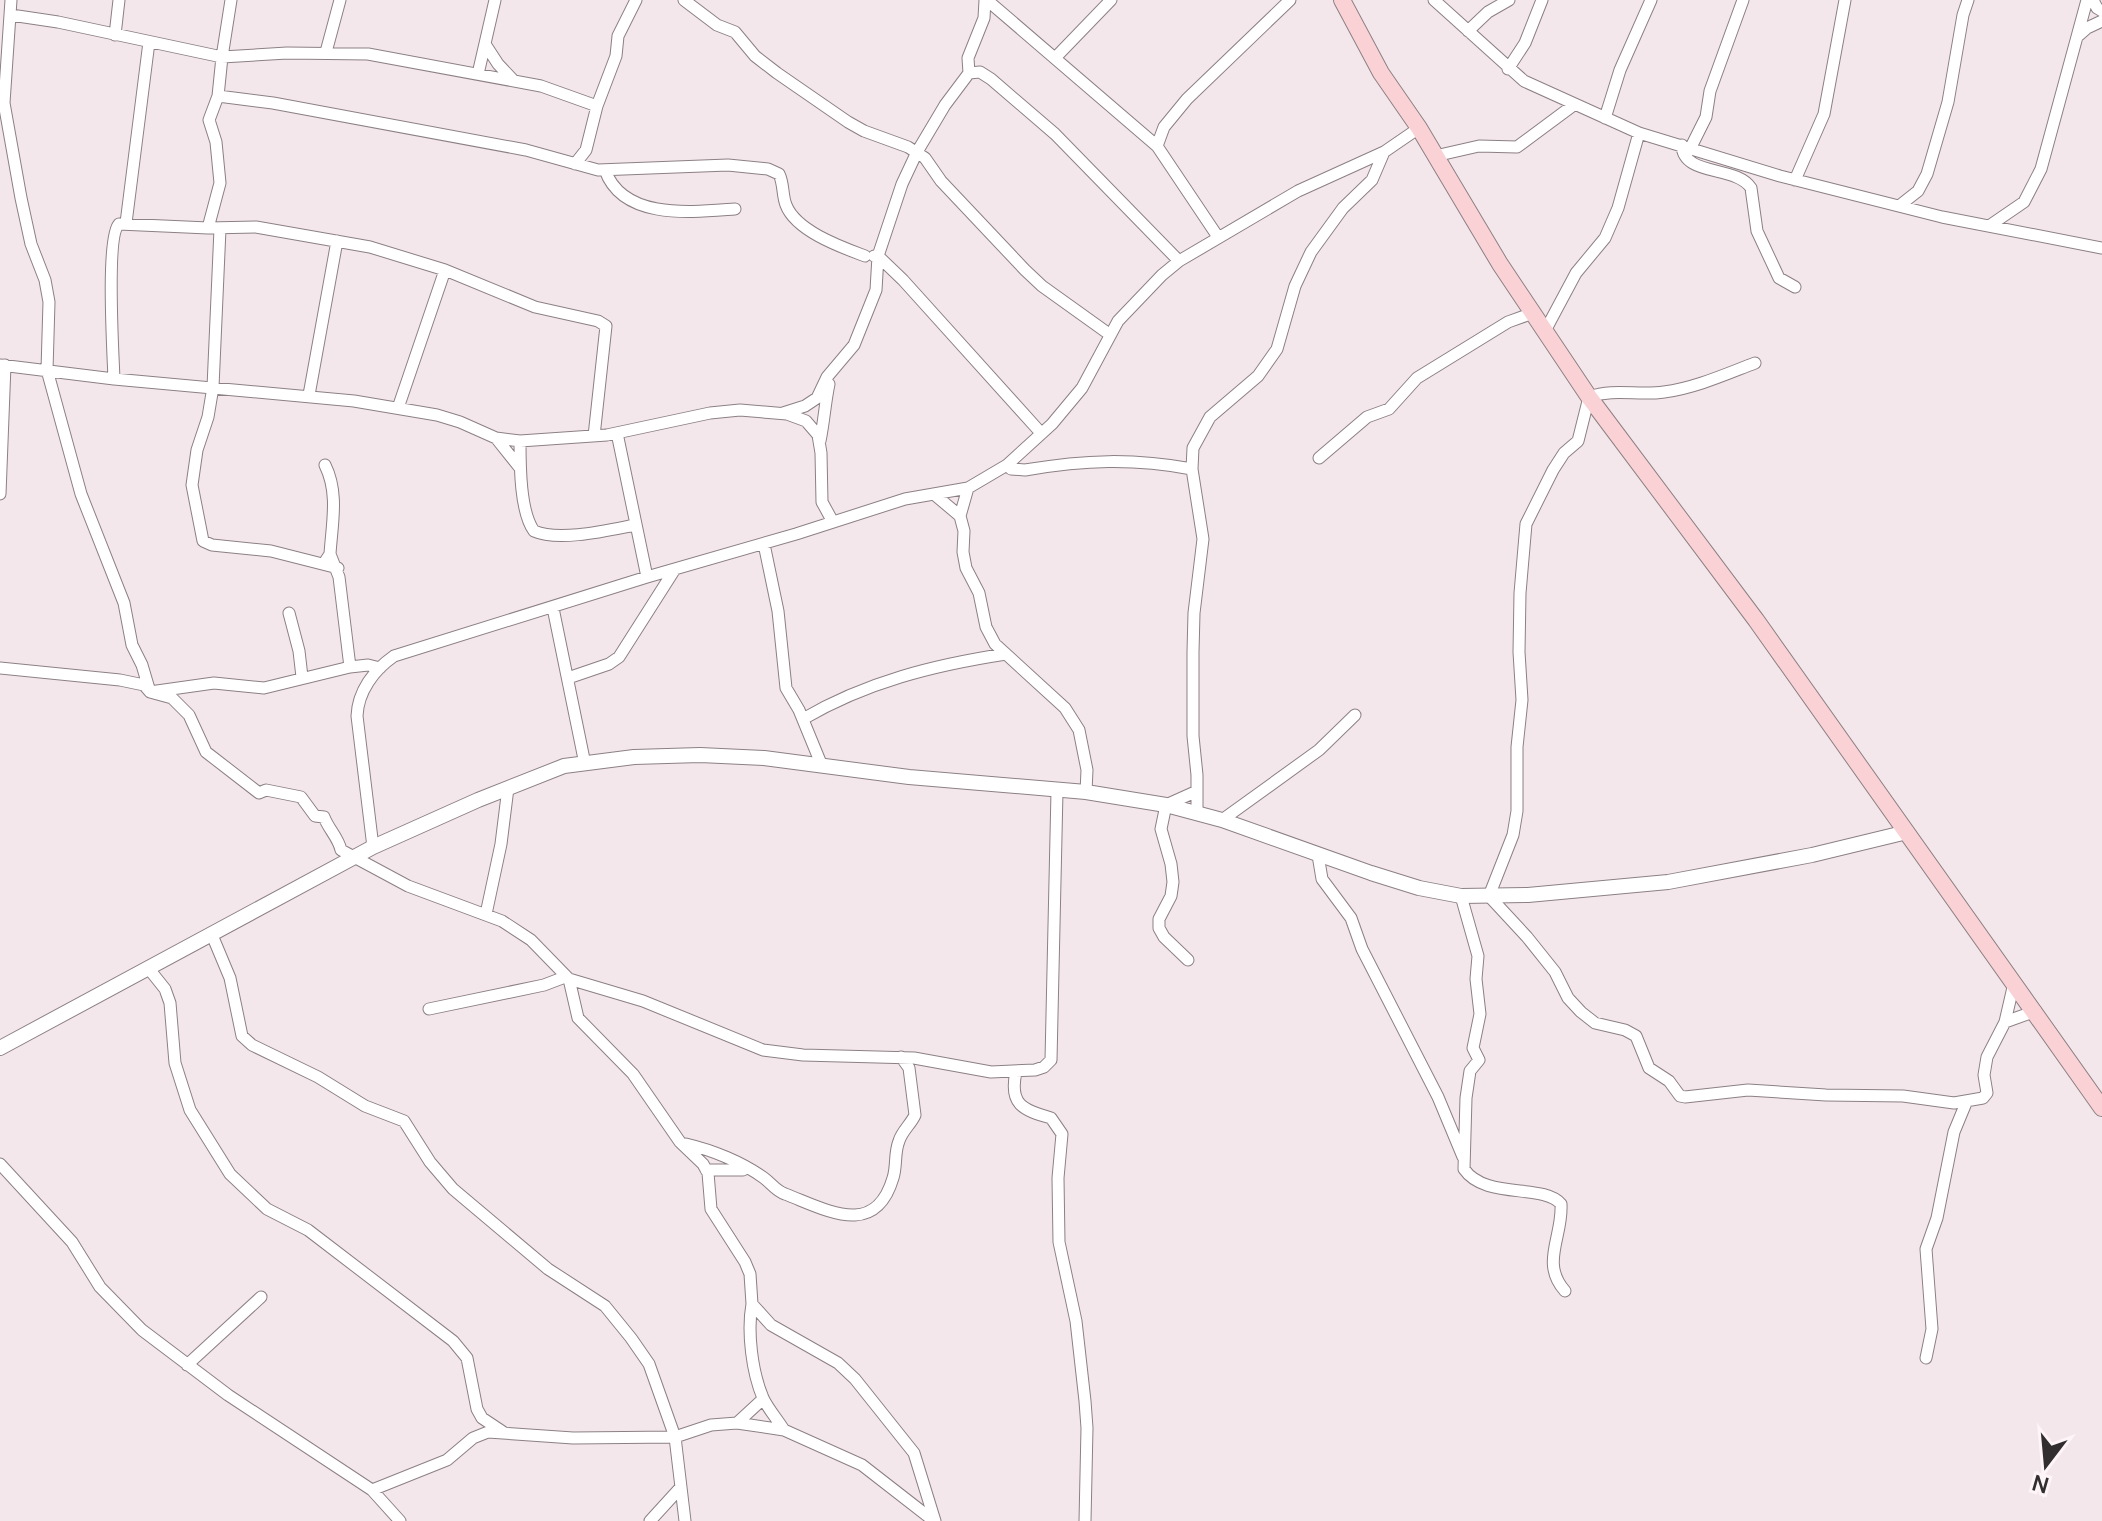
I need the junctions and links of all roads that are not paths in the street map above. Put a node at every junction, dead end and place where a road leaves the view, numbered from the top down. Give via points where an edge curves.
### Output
1 (11, 0) edge
2 (119, 0) edge
3 (231, 0) edge
4 (340, 0) edge
5 (495, 0) edge
6 (636, 0) edge
7 (684, 0) edge
8 (986, 0) edge
9 (1111, 0) edge
10 (1290, 0) edge
11 (1342, 0) edge
12 (1434, 0) edge
13 (1509, 0) edge
14 (1542, 0) edge
15 (1651, 0) edge
16 (1743, 0) edge
17 (1845, 0) edge
18 (1968, 0) edge
19 (2090, 0) edge
20 (2102, 11) edge
21 (11, 15) junction
22 (2102, 21) edge
23 (1468, 31) junction
24 (115, 35) junction
25 (2077, 37) junction
26 (149, 42) junction
27 (485, 44) junction
28 (326, 52) junction
29 (222, 57) junction
30 (1055, 58) junction
31 (1508, 69) junction
32 (969, 73) junction
33 (478, 74) junction
34 (514, 81) junction
35 (218, 96) junction
36 (1575, 104) junction
37 (597, 106) junction
38 (1605, 118) junction
39 (1419, 128) junction
40 (1639, 133) junction
41 (1157, 146) junction
42 (1687, 146) junction
43 (586, 150) junction
44 (917, 152) junction
45 (1384, 152) junction
46 (1435, 156) junction
47 (575, 164) junction
48 (602, 170) junction
49 (1795, 180) junction
50 (1899, 206) junction
51 (735, 209) dead end
52 (126, 223) junction
53 (1989, 226) junction
54 (214, 228) junction
55 (1218, 237) junction
56 (337, 241) junction
57 (2102, 248) edge
58 (865, 256) junction
59 (878, 256) junction
60 (1179, 261) junction
61 (445, 270) junction
62 (876, 272) junction
63 (1795, 287) dead end
64 (1533, 313) junction
65 (1545, 331) junction
66 (1109, 334) junction
67 (1755, 363) dead end
68 (2, 365) edge
69 (47, 370) junction
70 (833, 372) junction
71 (114, 379) junction
72 (213, 387) junction
73 (309, 395) junction
74 (1589, 397) junction
75 (398, 408) junction
76 (782, 413) junction
77 (617, 433) junction
78 (1041, 433) junction
79 (594, 436) junction
80 (496, 438) junction
81 (520, 441) junction
82 (820, 441) junction
83 (1319, 458) dead end
84 (325, 465) dead end
85 (1007, 465) junction
86 (520, 469) junction
87 (1192, 469) junction
88 (968, 488) junction
89 (0, 494) edge
90 (935, 495) junction
91 (960, 516) junction
92 (833, 522) junction
93 (635, 525) junction
94 (764, 544) junction
95 (327, 559) junction
96 (675, 569) junction
97 (647, 577) junction
98 (553, 608) junction
99 (289, 613) dead end
100 (1006, 654) junction
101 (350, 667) junction
102 (0, 668) edge
103 (380, 668) junction
104 (302, 677) junction
105 (568, 678) junction
106 (150, 692) junction
107 (1355, 715) dead end
108 (803, 719) junction
109 (585, 764) junction
110 (822, 766) junction
111 (508, 788) junction
112 (1057, 791) junction
113 (1086, 792) junction
114 (1195, 792) junction
115 (1166, 805) junction
116 (1197, 813) junction
117 (1222, 820) junction
118 (1907, 832) junction
119 (373, 847) junction
120 (1318, 855) junction
121 (353, 858) junction
122 (1461, 896) junction
123 (1489, 896) junction
124 (486, 914) junction
125 (212, 935) junction
126 (1188, 960) dead end
127 (149, 969) junction
128 (567, 978) junction
129 (2014, 983) junction
130 (429, 1009) dead end
131 (2036, 1011) junction
132 (2005, 1022) junction
133 (0, 1048) edge
134 (908, 1061) junction
135 (1016, 1072) junction
136 (1966, 1103) junction
137 (2102, 1108) edge
138 (682, 1143) junction
139 (1463, 1157) junction
140 (0, 1164) edge
141 (706, 1170) junction
142 (748, 1170) junction
143 (1565, 1291) dead end
144 (261, 1297) dead end
145 (752, 1304) junction
146 (1926, 1358) dead end
147 (187, 1365) junction
148 (763, 1399) junction
149 (737, 1423) junction
150 (784, 1430) junction
151 (503, 1432) junction
152 (675, 1437) junction
153 (681, 1487) junction
154 (372, 1490) junction
155 (400, 1521) edge
156 (650, 1521) edge
157 (685, 1521) edge
158 (934, 1521) edge
159 (1085, 1521) edge

1 - 21 street
2 - 24 street
3 - 29 street
4 - 28 street
5 - 27 street
6 - 37 street via 618,36
7 - 44 street via 735,32 755,56 856,127
8 - 30 street
8 - 32 street
9 - 30 street
10 - 41 street via 1187,99 1164,127
11 - 39 main road via 1381,73
12 - 23 street
13 - 23 street
14 - 31 street
15 - 38 street
16 - 42 street via 1706,117
17 - 49 street via 1824,114
18 - 50 street via 1927,174 1918,191
19 - 20 street
19 - 25 street
21 - 24 street
21 - 69 street via 4,103 24,214 49,302
22 - 25 street
23 - 31 street
24 - 26 street
25 - 53 street via 2041,169 2024,202
26 - 29 street
26 - 52 street
27 - 33 street
27 - 34 street
28 - 29 street
28 - 33 street via 368,54
29 - 35 street
30 - 41 street
31 - 36 street
32 - 44 street
32 - 60 street via 991,79 1055,134
33 - 34 street
34 - 37 street
35 - 47 street via 511,147
35 - 54 street via 209,120 220,183
36 - 38 street
36 - 46 street via 1517,147 1479,146
37 - 43 street
38 - 40 street
39 - 45 street
39 - 46 main road
40 - 42 street
40 - 65 street via 1605,238 1576,273
41 - 55 street
42 - 49 street
42 - 63 street via 1684,155 1695,165 1748,183 1757,231 1774,270
43 - 47 street
43 - 48 street
44 - 59 street
44 - 66 street via 1025,270
45 - 55 street via 1310,185
45 - 87 street via 1372,180 1343,208 1311,252 1277,349 1258,376 1203,426 1193,448
46 - 64 main road
47 - 48 street
48 - 51 street via 615,187 647,206 674,213
48 - 58 street via 728,165 774,171 782,179 786,207 801,224
49 - 50 street
50 - 53 street
52 - 54 street
52 - 71 street via 116,226 113,237
53 - 57 street
54 - 56 street via 256,227
54 - 72 street
55 - 60 street
56 - 61 street
56 - 73 street
58 - 59 street
58 - 62 street
59 - 62 street
59 - 78 street
60 - 66 street
61 - 75 street
61 - 79 street via 535,307 606,326
62 - 70 street via 876,290 858,337
64 - 65 main road
64 - 83 street via 1508,322 1417,378 1389,409 1367,417
65 - 74 main road
66 - 78 street via 1082,388
67 - 74 street via 1668,392 1606,391
68 - 69 street
68 - 89 street
69 - 71 street
69 - 106 street via 81,494 124,603 132,645
70 - 76 street via 812,403
70 - 82 street
71 - 72 street
72 - 73 street
72 - 95 street via 192,485 203,541
73 - 75 street
74 - 118 main road
74 - 123 street via 1578,441 1553,470 1526,524 1517,811
75 - 80 street via 460,422
76 - 77 street via 710,413
76 - 82 street via 806,421
77 - 79 street
77 - 93 street
78 - 85 street
79 - 81 street
80 - 81 street
80 - 86 street
81 - 86 street
82 - 92 street via 822,502
84 - 95 street via 334,507
85 - 87 street via 1025,470 1115,459
85 - 88 street
86 - 93 street via 534,531 601,532
87 - 114 street via 1203,539 1194,613
88 - 90 street
88 - 91 street
90 - 91 street
90 - 92 street
91 - 100 street via 966,568 991,639
92 - 94 street
93 - 97 street
94 - 96 street
94 - 108 street via 786,688
95 - 101 street via 338,568
96 - 97 street
96 - 105 street via 619,657
97 - 98 street
98 - 103 street via 405,651
98 - 105 street
99 - 104 street
100 - 108 street via 940,664 886,681 836,699
100 - 113 street via 1065,708 1079,730
101 - 103 street
101 - 104 street
102 - 106 street via 120,680 144,685
103 - 119 street via 361,694 357,716
104 - 106 street via 264,688 214,683
105 - 109 street
106 - 121 street via 172,698 189,715 206,752 241,781 259,793 301,797 315,816 324,817 341,850
107 - 117 street via 1319,750
108 - 110 street
109 - 110 street via 700,755
109 - 111 street via 564,766
110 - 112 street
111 - 119 street
111 - 124 street
112 - 113 street
112 - 135 street via 1051,1060 1044,1067
113 - 115 street
114 - 115 street
114 - 116 street
115 - 116 street
115 - 126 street via 1161,829 1173,882 1159,928
116 - 117 street
117 - 120 street
118 - 123 street via 1668,882
118 - 129 main road
119 - 121 street
120 - 122 street
120 - 139 street via 1322,879 1351,918
121 - 124 street via 408,886
121 - 125 street
122 - 123 street
122 - 139 street via 1478,951 1480,1014 1473,1048 1479,1060 1470,1071
123 - 136 street via 1555,972 1581,1012 1595,1023 1636,1036 1649,1068 1680,1096 1748,1090
124 - 128 street via 531,940
125 - 127 street
125 - 152 street via 230,978 242,1036 265,1054 404,1121 453,1189 548,1269 605,1306 649,1364
127 - 133 street
127 - 151 street via 170,1003 175,1063 190,1110 230,1174 267,1209 308,1230 453,1341 467,1358 477,1409
128 - 130 street
128 - 134 street via 643,1001 763,1050
128 - 138 street via 578,1018 633,1074
129 - 131 main road
129 - 132 street
131 - 132 street
131 - 137 main road
132 - 136 street via 1987,1057 1987,1093
134 - 135 street
134 - 142 street via 915,1115 900,1136 893,1177 877,1209 855,1217 839,1214 777,1191
135 - 159 street via 1012,1090 1017,1102 1051,1118 1062,1134 1059,1242 1081,1363 1087,1428
136 - 146 street via 1926,1249 1932,1329
138 - 141 street
138 - 142 street via 712,1150
139 - 143 street via 1464,1169 1474,1180 1551,1197 1561,1204 1553,1269
140 - 147 street via 72,1242 100,1287
141 - 142 street
141 - 145 street via 711,1209 745,1262
144 - 147 street
145 - 148 street via 750,1344
145 - 158 street via 771,1325 838,1363 855,1379 914,1453
147 - 154 street
148 - 149 street
148 - 150 street
149 - 150 street
149 - 152 street
150 - 158 street via 862,1465
151 - 152 street
151 - 154 street via 481,1433 447,1460
152 - 153 street
153 - 156 street
153 - 157 street
154 - 155 street

